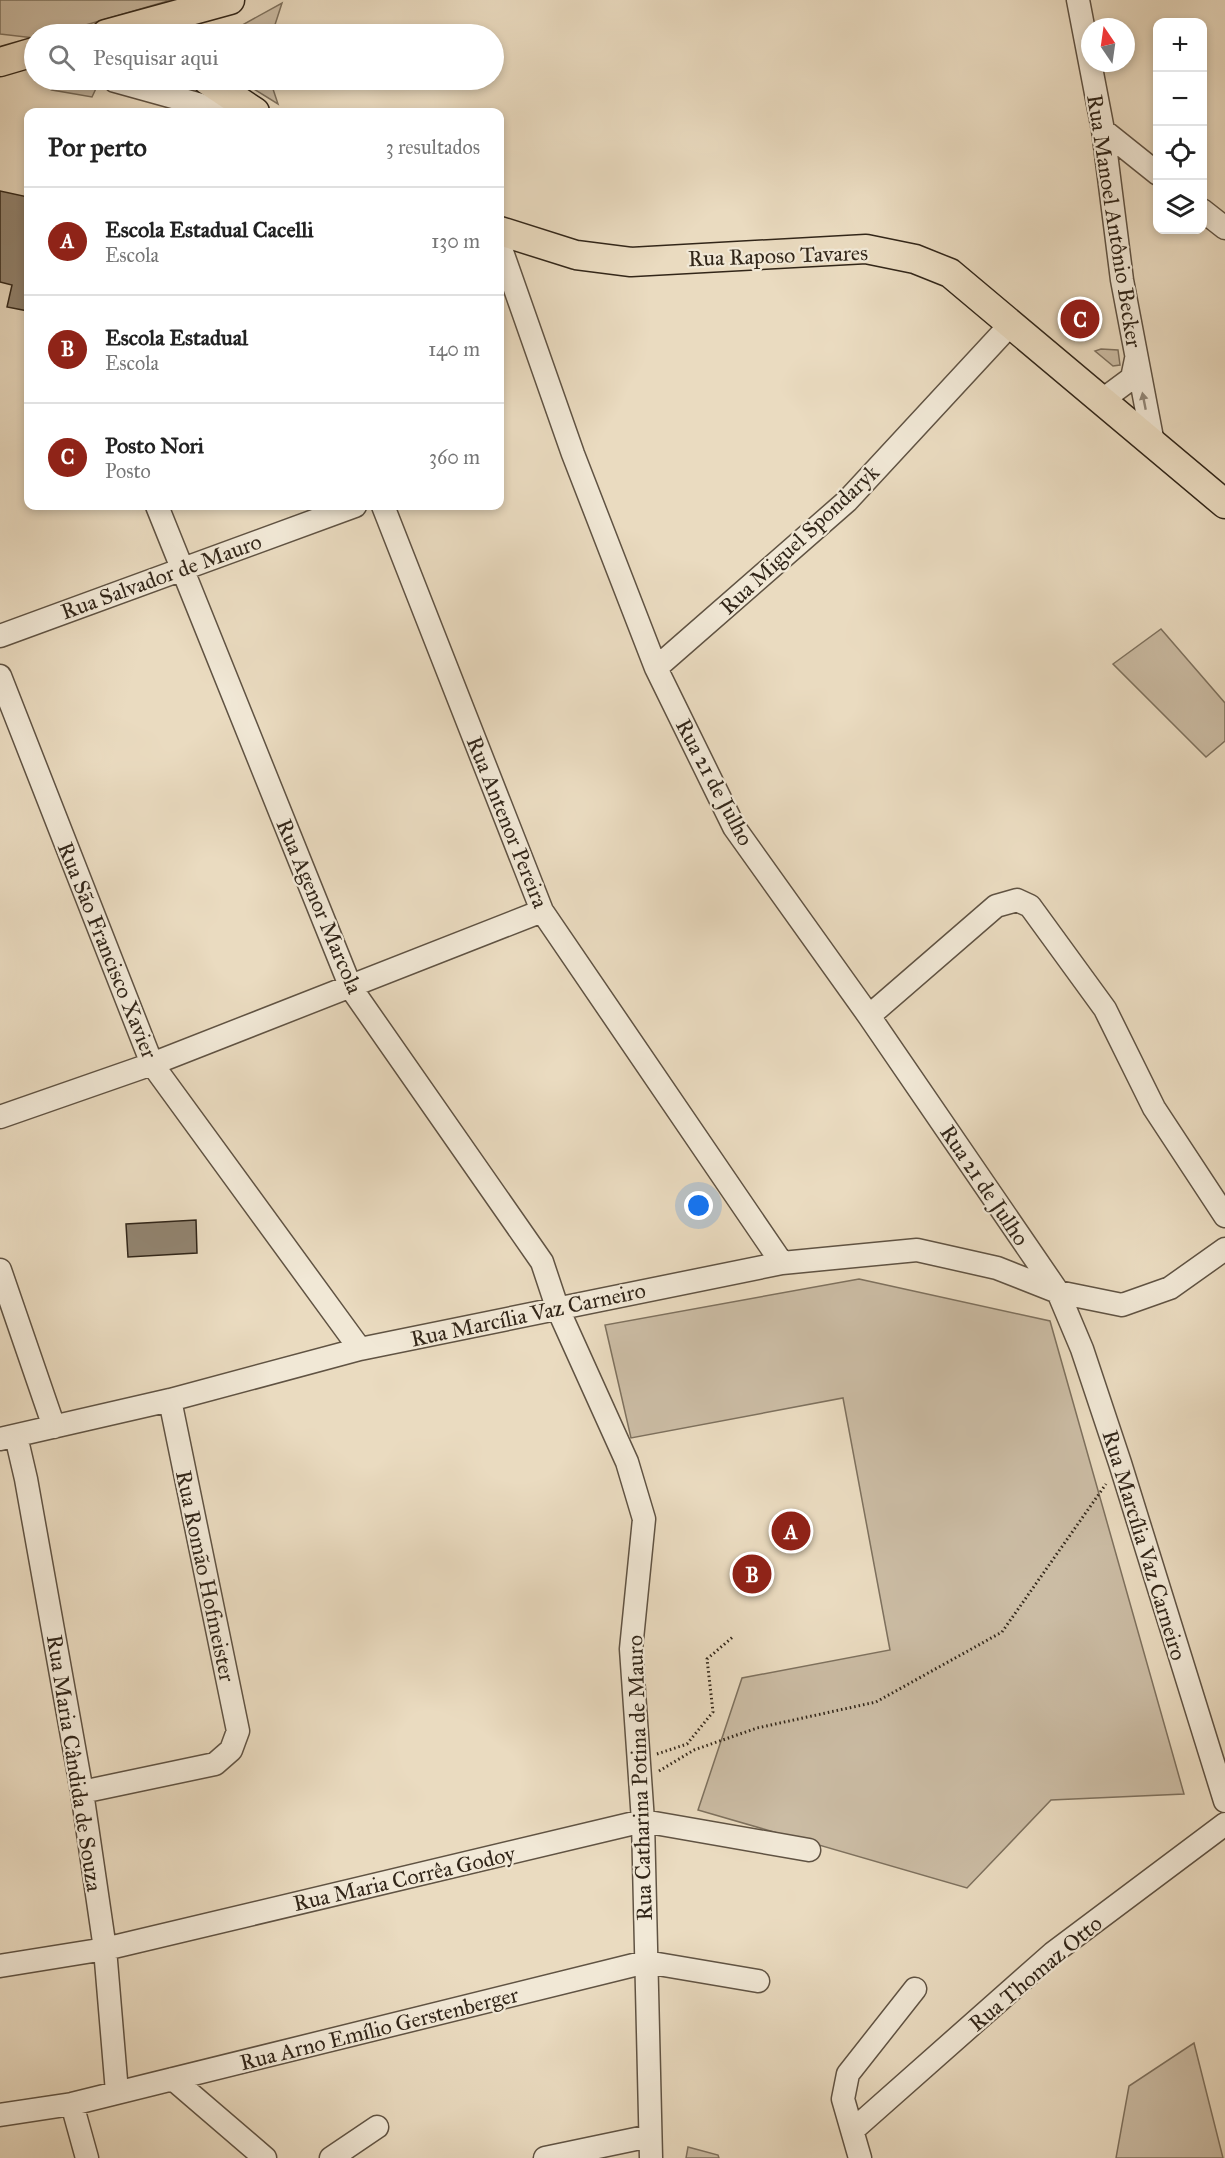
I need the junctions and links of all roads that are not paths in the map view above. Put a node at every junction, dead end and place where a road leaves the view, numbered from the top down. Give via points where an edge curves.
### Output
1 (230, 0) edge
2 (252, 0) edge
3 (1078, 0) edge
4 (184, 24) edge
5 (188, 24) edge
6 (0, 48) edge
7 (24, 51) edge
8 (24, 55) edge
9 (0, 62) edge
10 (24, 74) edge
11 (0, 79) edge
12 (147, 90) edge
13 (224, 90) edge
14 (212, 108) edge
15 (246, 108) edge
16 (1103, 130) junction
17 (1153, 170) edge
18 (1207, 213) edge
19 (1225, 228) edge
20 (504, 232) edge
21 (504, 257) edge
22 (1010, 325) junction
23 (1136, 359) junction
24 (1101, 401) junction
25 (1153, 443) junction
26 (1225, 504) edge
27 (159, 510) edge
28 (345, 510) edge
29 (385, 510) edge
30 (181, 568) junction
31 (0, 636) edge
32 (656, 668) junction
33 (0, 676) edge
34 (542, 911) junction
35 (351, 988) junction
36 (869, 1016) junction
37 (152, 1064) junction
38 (0, 1117) edge
39 (1225, 1216) edge
40 (1225, 1249) edge
41 (782, 1263) junction
42 (0, 1270) edge
43 (1058, 1292) junction
44 (557, 1307) junction
45 (360, 1349) junction
46 (170, 1400) junction
47 (54, 1427) junction
48 (8, 1438) edge
49 (82, 1792) junction
50 (1225, 1801) edge
51 (643, 1821) junction
52 (1225, 1824) edge
53 (809, 1850) dead end
54 (105, 1949) junction
55 (646, 1962) junction
56 (0, 1966) edge
57 (758, 1981) dead end
58 (915, 1989) dead end
59 (173, 2079) junction
60 (117, 2092) junction
61 (72, 2104) junction
62 (0, 2115) edge
63 (377, 2127) dead end
64 (853, 2130) junction
65 (650, 2147) edge
66 (87, 2158) edge
67 (265, 2158) edge
68 (331, 2158) edge
69 (544, 2158) edge
70 (860, 2158) edge

1 - 4 main road
2 - 5 main road
3 - 16 street, Rua Manoel Antônio Becker
6 - 7 street
8 - 9 main road
10 - 11 main road
12 - 14 street
13 - 15 main road
16 - 17 street
16 - 23 street, Rua Manoel Antônio Becker
18 - 19 street
20 - 22 main road, Rua Raposo Tavares via 576,255 631,262 866,249 915,259 950,273
21 - 32 street, Rua 21 de Julho via 573,454
22 - 24 main road, Rua Raposo Tavares
22 - 32 street, Rua Miguel Spondaryk via 847,501
23 - 24 street via 1132,378
25 -> 23 street, Rua Manoel Antônio Becker
24 - 25 main road, Rua Raposo Tavares
25 - 26 main road, Rua Raposo Tavares
27 - 30 street, Rua Agenor Marcola
28 - 30 street, Rua Salvador de Mauro
29 - 34 street, Rua Antenor Pereira
30 - 31 street, Rua Salvador de Mauro
30 - 35 street, Rua Agenor Marcola
32 - 36 street, Rua 21 de Julho via 734,826
33 - 37 street, Rua São Francisco Xavier
34 - 35 street
34 - 41 street, Rua Antenor Pereira
35 - 37 street
35 - 44 street, Rua Agenor Marcola via 542,1262
36 - 39 street via 996,906 1017,900 1030,906 1105,1009 1154,1108
36 - 43 street, Rua 21 de Julho
37 - 38 street
37 - 45 street, Rua São Francisco Xavier
40 - 43 street, Rua Marcília Vaz Carneiro via 1170,1288 1122,1305
41 - 43 street, Rua Marcília Vaz Carneiro via 917,1250 997,1268
41 - 44 street, Rua Marcília Vaz Carneiro
42 - 47 street
43 - 50 street, Rua Marcília Vaz Carneiro via 1082,1349 1120,1463
44 - 45 street, Rua Marcília Vaz Carneiro
44 - 51 street, Rua Catharina Potina de Mauro via 627,1462 644,1519 631,1649 647,1766
45 - 46 street, Rua Marcília Vaz Carneiro
46 - 47 street, Rua Marcília Vaz Carneiro
46 - 49 street, Rua Romão Hofmeister via 238,1731 231,1750 215,1764
47 - 48 street, Rua Marcília Vaz Carneiro
48 - 49 street, Rua Maria Cândida de Souza via 26,1479
49 - 54 street, Rua Maria Cândida de Souza
51 - 53 street, Rua Maria Corrêa Godoy
51 - 54 street, Rua Maria Corrêa Godoy
51 - 55 street, Rua Catharina Potina de Mauro
52 - 64 street, Rua Thomaz Otto via 1053,1953
54 - 56 street, Rua Maria Corrêa Godoy
54 - 60 street, Rua Maria Cândida de Souza
55 - 57 street, Rua Arno Emílio Gerstenberger
55 - 59 street, Rua Arno Emílio Gerstenberger
55 - 65 street, Rua Catharina Potina de Mauro
58 - 64 street via 848,2074 843,2099
59 - 60 street, Rua Arno Emílio Gerstenberger
59 - 67 street
60 - 61 street, Rua Arno Emílio Gerstenberger
61 - 62 street, Rua Arno Emílio Gerstenberger
61 - 66 street
63 - 68 street
64 - 70 street
65 - 69 street

